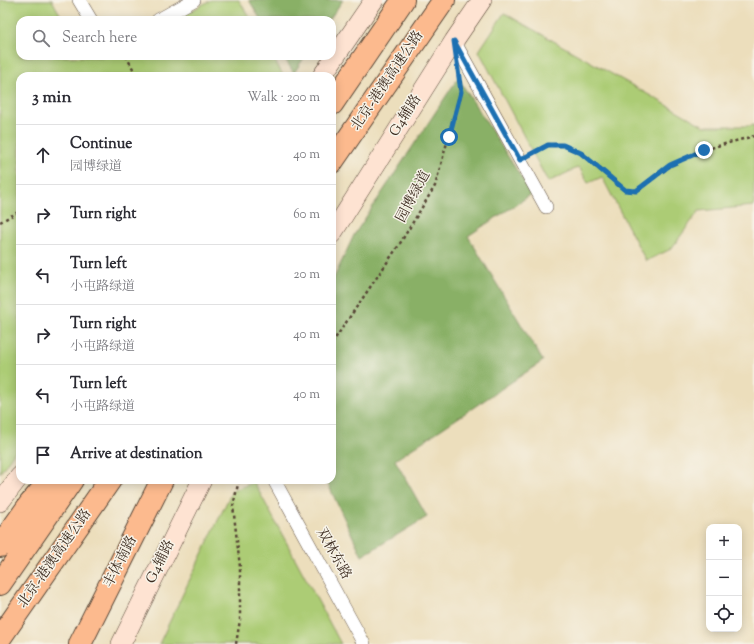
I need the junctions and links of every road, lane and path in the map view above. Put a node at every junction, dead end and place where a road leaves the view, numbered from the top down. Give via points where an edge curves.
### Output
1 (79, 0) edge
2 (194, 0) edge
3 (374, 0) edge
4 (404, 0) edge
5 (444, 0) edge
6 (484, 1) edge
7 (89, 16) edge
8 (165, 16) edge
9 (454, 41) junction
10 (336, 56) edge
11 (128, 60) edge
12 (333, 60) edge
13 (135, 72) edge
14 (325, 72) edge
15 (459, 77) dead end
16 (336, 98) edge
17 (369, 109) junction
18 (754, 136) edge
19 (336, 156) edge
20 (520, 160) junction
21 (336, 165) edge
22 (546, 207) dead end
23 (16, 213) edge
24 (0, 222) edge
25 (336, 228) edge
26 (336, 337) edge
27 (16, 481) edge
28 (47, 484) edge
29 (69, 484) edge
30 (107, 484) edge
31 (160, 484) edge
32 (200, 484) edge
33 (237, 484) edge
34 (276, 484) edge
35 (0, 502) edge
36 (0, 546) edge
37 (0, 584) edge
38 (0, 638) edge
39 (80, 644) edge
40 (121, 644) edge
41 (236, 644) edge
42 (364, 644) edge

1 - 7 street
2 - 8 street
3 - 10 street
4 - 16 highway
5 - 17 highway, 北京-港澳高速公路
6 - 9 street, G4辅路
9 - 20 street
9 - 25 street, G4辅路
11 - 13 path
12 - 14 street
15 - 26 path, 园博绿道 via 461,92 435,186 399,245
17 - 19 highway, 北京-港澳高速公路
17 - 21 highway
18 - 20 path via 704,150 670,165 636,191 625,190 581,153 563,145 548,145
20 - 22 street
23 - 24 path
27 - 35 street
28 - 36 highway
29 - 37 highway
30 - 38 highway, 北京-港澳高速公路
31 - 39 highway, 丰体南路
32 - 40 street, G4辅路
33 - 41 path via 233,506 240,567 240,620
34 - 42 street, 双林东路

